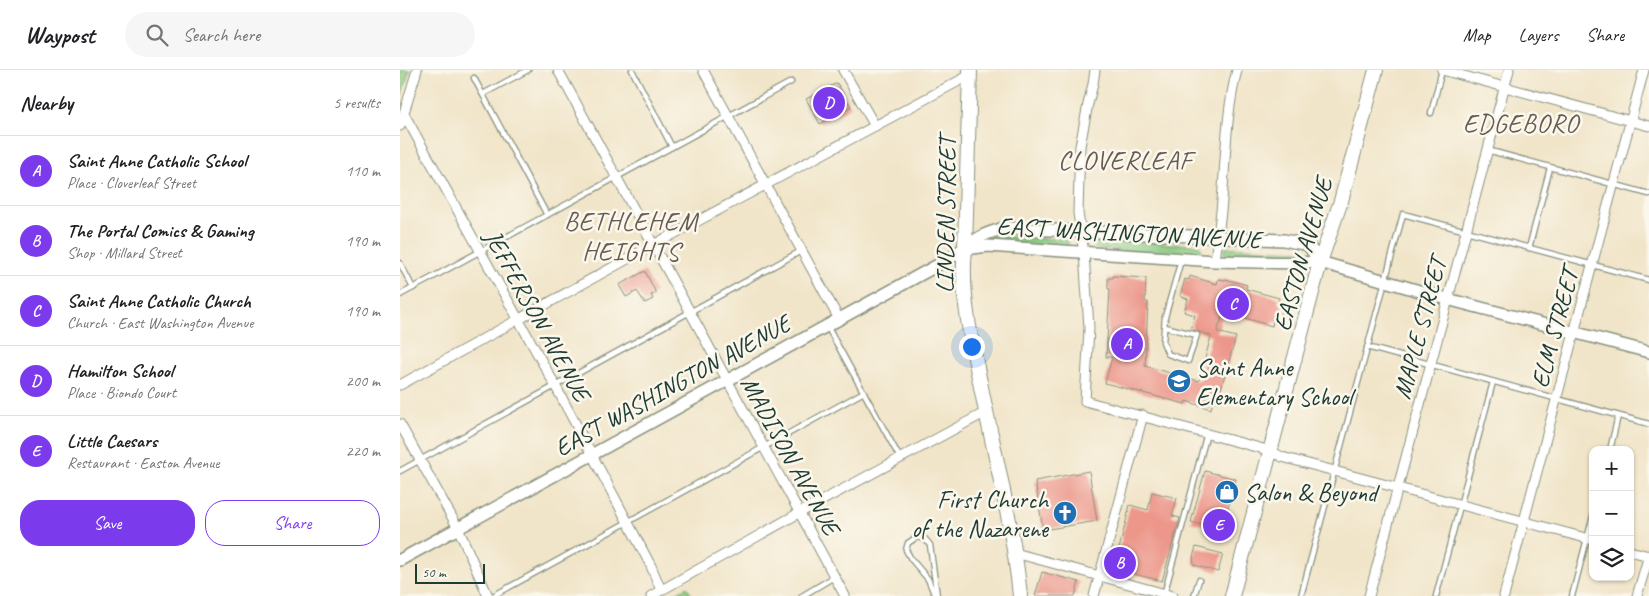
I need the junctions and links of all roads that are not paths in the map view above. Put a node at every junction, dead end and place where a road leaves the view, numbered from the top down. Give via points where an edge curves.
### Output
1 (417, 70) edge
2 (528, 70) edge
3 (558, 70) edge
4 (632, 70) edge
5 (704, 70) edge
6 (844, 70) edge
7 (1095, 70) edge
8 (1237, 70) edge
9 (1376, 70) edge
10 (1442, 70) edge
11 (1509, 70) edge
12 (1644, 70) edge
13 (970, 72) edge
14 (474, 78) dead end
15 (791, 82) dead end
16 (1505, 87) junction
17 (482, 94) junction
18 (1431, 113) dead end
19 (404, 114) junction
20 (729, 116) junction
21 (1630, 121) junction
22 (400, 126) edge
23 (875, 126) junction
24 (1649, 126) edge
25 (672, 147) junction
26 (1487, 150) junction
27 (1550, 168) junction
28 (616, 177) junction
29 (766, 184) junction
30 (1613, 185) junction
31 (1649, 194) edge
32 (547, 215) junction
33 (1466, 231) junction
34 (1082, 232) junction
35 (1217, 238) junction
36 (654, 245) junction
37 (1529, 248) junction
38 (965, 249) junction
39 (480, 251) junction
40 (801, 251) junction
41 (1084, 253) junction
42 (1181, 259) junction
43 (1215, 260) junction
44 (1320, 262) junction
45 (400, 263) edge
46 (1592, 265) junction
47 (1649, 280) edge
48 (1386, 281) junction
49 (413, 288) junction
50 (400, 296) edge
51 (1447, 299) junction
52 (691, 312) junction
53 (518, 319) junction
54 (839, 319) junction
55 (827, 326) junction
56 (1164, 327) junction
57 (1573, 331) junction
58 (1367, 347) junction
59 (1649, 352) edge
60 (1430, 364) junction
61 (727, 380) junction
62 (1493, 382) junction
63 (400, 385) edge
64 (556, 387) junction
65 (864, 392) junction
66 (1556, 399) junction
67 (986, 412) junction
68 (1143, 416) junction
69 (1618, 416) junction
70 (400, 424) edge
71 (1649, 424) edge
72 (1207, 433) junction
73 (1611, 446) edge
74 (764, 447) junction
75 (1271, 451) junction
76 (592, 454) junction
77 (900, 458) junction
78 (420, 460) junction
79 (1334, 470) junction
80 (400, 472) edge
81 (1397, 488) junction
82 (1461, 505) junction
83 (800, 513) junction
84 (627, 522) junction
85 (1524, 522) junction
86 (458, 528) junction
87 (1589, 540) edge
88 (1589, 543) edge
89 (1634, 552) edge
90 (1015, 553) junction
91 (1649, 556) edge
92 (400, 560) edge
93 (1100, 575) junction
94 (834, 577) junction
95 (1199, 580) dead end
96 (661, 590) junction
97 (1167, 595) edge
98 (488, 596) edge
99 (494, 596) edge
100 (651, 596) edge
101 (802, 596) edge
102 (845, 596) edge
103 (936, 596) edge
104 (1020, 596) edge
105 (1094, 596) edge
106 (1194, 596) edge
107 (1232, 596) edge
108 (1301, 596) edge
109 (1369, 596) edge
110 (1436, 596) edge
111 (1504, 596) edge
112 (1572, 596) edge
113 (1637, 596) edge

1 - 19 street
2 - 17 lane
3 - 28 street, MADISON AVENUE
4 - 25 lane
5 - 20 street
6 - 23 street
7 - 34 street via 1080,146 1078,213
8 - 35 street via 1229,113
9 - 44 main road, EASTON AVENUE via 1341,201
10 - 16 street
10 - 18 lane
11 - 16 street, MAPLE STREET
12 - 21 street, ELM STREET
13 - 23 street
13 - 38 main road, LINDEN STREET
14 - 17 lane
15 - 20 lane
16 - 21 street
16 - 26 street, MAPLE STREET
17 - 32 lane
19 - 22 street
19 - 39 street, JEFFERSON AVENUE
20 - 25 lane
20 - 29 street
21 - 24 street
21 - 30 street, ELM STREET
23 - 29 street
25 - 28 lane
26 - 27 lane
26 - 33 street, MAPLE STREET
27 - 30 lane
27 - 37 lane
28 - 32 lane
28 - 36 street, MADISON AVENUE
29 - 36 street
29 - 40 street
30 - 31 lane
30 - 46 street, ELM STREET
32 - 39 lane
33 - 37 lane
33 - 48 lane via 1403,214
33 - 51 street, MAPLE STREET
34 - 35 street, EAST WASHINGTON AVENUE
34 - 38 street, EAST WASHINGTON AVENUE via 1004,228 978,238
34 - 41 street
35 - 43 street
35 - 44 street, EAST WASHINGTON AVENUE via 1284,240 1308,245
36 - 52 street, MADISON AVENUE
36 - 53 street
37 - 46 lane
38 - 41 street, EAST WASHINGTON AVENUE via 988,246
38 - 54 street, EAST WASHINGTON AVENUE
38 - 67 main road, LINDEN STREET via 966,304
39 - 49 lane
39 - 53 street, JEFFERSON AVENUE
40 - 52 lane
40 - 54 street
41 - 42 street, EAST WASHINGTON AVENUE
41 - 68 street via 1089,328 1085,401
42 - 43 street, EAST WASHINGTON AVENUE
42 - 56 lane
43 - 44 street, EAST WASHINGTON AVENUE
44 - 48 street, EAST WASHINGTON AVENUE
44 - 75 main road, EASTON AVENUE
45 - 49 lane
46 - 47 lane
46 - 57 street, ELM STREET
48 - 51 street, EAST WASHINGTON AVENUE
48 - 58 lane
49 - 50 lane
51 - 57 street, EAST WASHINGTON AVENUE
51 - 60 street, MAPLE STREET
52 - 61 street, MADISON AVENUE
52 - 64 lane
53 - 63 street
53 - 64 street, JEFFERSON AVENUE
54 - 55 street, EAST WASHINGTON AVENUE
55 - 61 street, EAST WASHINGTON AVENUE
55 - 65 lane
56 - 56 lane via 1163,342 1168,354 1188,362 1196,335
57 - 59 street, EAST WASHINGTON AVENUE
57 - 66 street, ELM STREET
58 - 60 lane
58 - 79 lane
60 - 62 lane
60 - 81 street, MAPLE STREET
61 - 74 street, MADISON AVENUE
61 - 76 street, EAST WASHINGTON AVENUE
62 - 66 lane
62 - 82 lane
64 - 76 street, JEFFERSON AVENUE
64 - 78 lane
65 - 74 lane
65 - 77 lane
66 - 69 lane
66 - 85 street, ELM STREET
67 - 77 street
67 - 90 main road, LINDEN STREET
68 - 72 street
68 - 93 street
69 - 71 lane
69 - 73 lane
70 - 78 street
72 - 75 street
72 - 97 lane
74 - 83 street, MADISON AVENUE
74 - 84 lane
75 - 79 street via 1282,457
75 - 107 main road, EASTON AVENUE
76 - 84 street, JEFFERSON AVENUE
76 - 86 street, EAST WASHINGTON AVENUE
77 - 83 street
78 - 80 lane
78 - 86 street
79 - 81 street
79 - 108 lane
81 - 82 street
81 - 109 street, MAPLE STREET
82 - 85 street
82 - 110 lane
83 - 94 street, MADISON AVENUE
83 - 96 street
84 - 96 street, JEFFERSON AVENUE
84 - 99 lane
85 - 87 street
85 - 111 street, ELM STREET
86 - 92 street, EAST WASHINGTON AVENUE
86 - 98 street
88 - 112 lane
89 - 91 street
90 - 93 street
90 - 104 main road, LINDEN STREET
91 - 113 street
93 - 97 street
93 - 105 street
94 - 101 lane
94 - 102 street, MADISON AVENUE
95 - 106 lane
96 - 100 street
103 - 103 lane via 928,579 906,550 908,543 917,537 926,539 930,545

